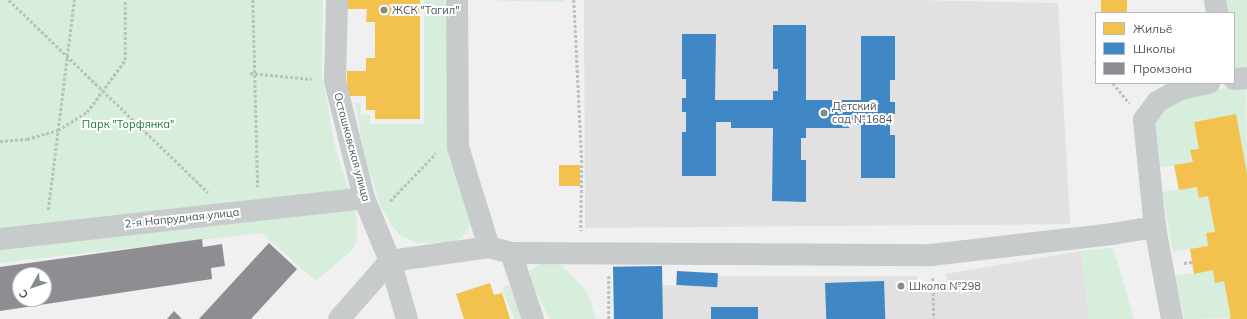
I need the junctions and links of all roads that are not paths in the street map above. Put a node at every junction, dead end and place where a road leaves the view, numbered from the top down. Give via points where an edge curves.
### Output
1 (337, 0) edge
2 (457, 0) edge
3 (1215, 0) edge
4 (1217, 12) edge
5 (1247, 78) edge
6 (1235, 79) edge
7 (1204, 84) edge
8 (364, 198) junction
9 (1155, 227) junction
10 (0, 239) edge
11 (489, 247) junction
12 (511, 253) junction
13 (390, 261) junction
14 (339, 319) edge
15 (407, 319) edge
16 (533, 319) edge
17 (1172, 319) edge

1 - 8 street, Осташковская улица via 335,81
2 - 11 street via 458,147 484,210
3 - 4 street
5 - 6 street
7 - 9 street via 1180,89 1157,102 1144,120
8 - 10 street, 2-я Напрудная улица
8 - 13 street, Осташковская улица
9 - 12 street via 1111,227 931,255
9 - 17 street
11 - 12 street
11 - 13 street
12 - 16 street
13 - 14 street
13 - 15 street, Осташковская улица

